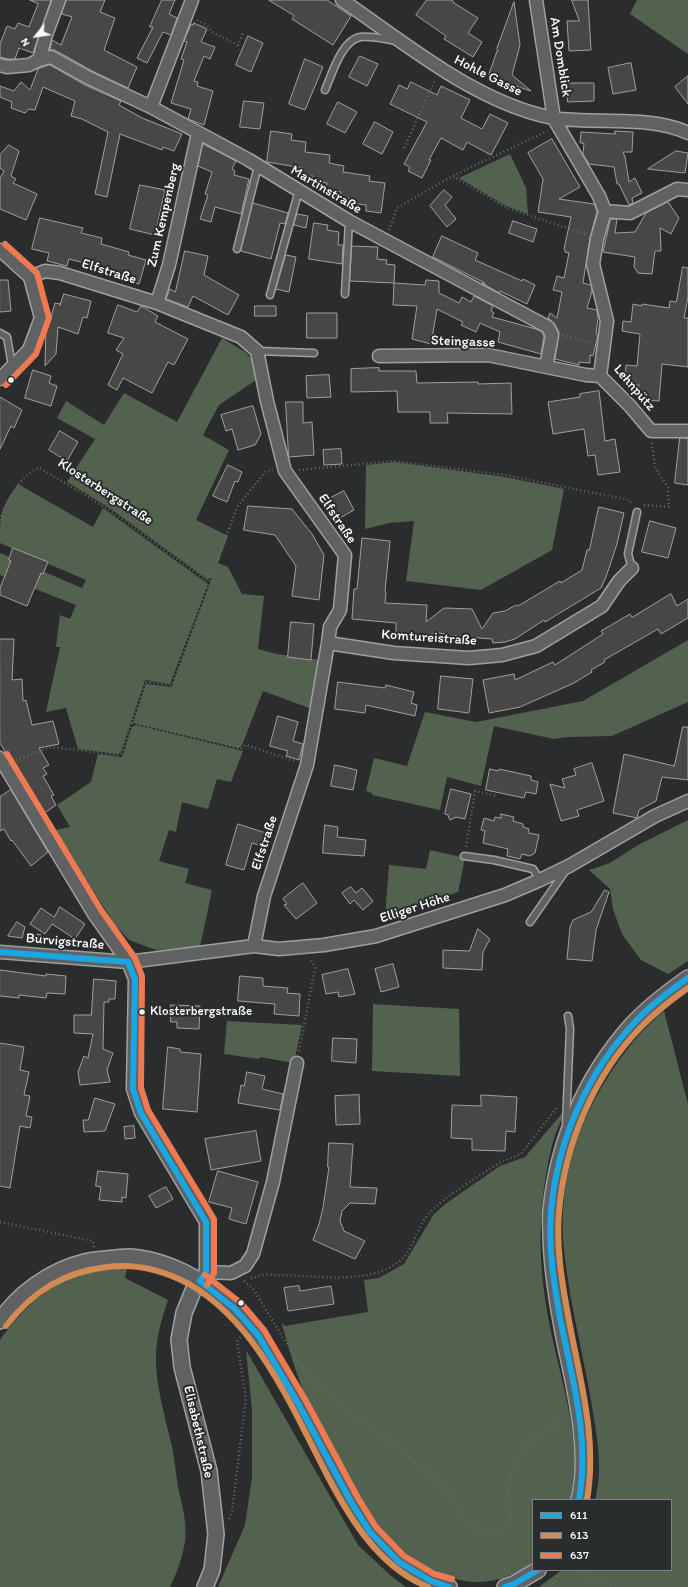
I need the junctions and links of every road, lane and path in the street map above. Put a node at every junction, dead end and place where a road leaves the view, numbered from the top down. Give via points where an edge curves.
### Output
1 (59, 0) edge
2 (192, 0) edge
3 (342, 0) edge
4 (536, 0) edge
5 (186, 15) junction
6 (243, 33) dead end
7 (403, 42) junction
8 (39, 60) junction
9 (0, 65) edge
10 (441, 69) junction
11 (325, 90) dead end
12 (151, 107) junction
13 (556, 122) junction
14 (198, 133) junction
15 (688, 133) edge
16 (404, 148) dead end
17 (258, 166) junction
18 (453, 176) junction
19 (299, 190) junction
20 (688, 190) edge
21 (605, 211) junction
22 (349, 221) junction
23 (597, 239) junction
24 (385, 241) junction
25 (237, 249) dead end
26 (0, 250) edge
27 (30, 277) junction
28 (346, 294) dead end
29 (270, 295) dead end
30 (157, 302) junction
31 (0, 333) edge
32 (552, 335) junction
33 (604, 346) junction
34 (257, 351) junction
35 (314, 353) dead end
36 (379, 356) dead end
37 (546, 367) junction
38 (12, 368) junction
39 (600, 376) junction
40 (0, 379) edge
41 (651, 431) junction
42 (688, 432) edge
43 (285, 471) junction
44 (637, 512) junction
45 (0, 520) edge
46 (632, 568) joint
47 (209, 582) junction
48 (328, 643) junction
49 (132, 723) junction
50 (2, 762) edge
51 (307, 765) junction
52 (497, 796) dead end
53 (688, 801) edge
54 (464, 856) joint
55 (569, 866) junction
56 (540, 880) junction
57 (530, 922) dead end
58 (254, 946) junction
59 (0, 952) edge
60 (304, 954) dead end
61 (128, 962) junction
62 (688, 978) edge
63 (568, 1016) dead end
64 (297, 1063) joint
65 (547, 1120) dead end
66 (565, 1140) junction
67 (0, 1222) edge
68 (96, 1259) junction
69 (231, 1273) junction
70 (203, 1277) junction
71 (262, 1303) dead end
72 (0, 1321) edge
73 (243, 1333) dead end
74 (577, 1401) junction
75 (579, 1499) edge
76 (229, 1519) dead end
77 (536, 1571) edge
78 (560, 1571) edge
79 (579, 1571) edge
80 (206, 1587) edge
81 (449, 1587) edge
82 (505, 1587) edge
83 (550, 1587) edge
84 (618, 1587) edge

1 - 8 street
2 - 5 street
3 - 7 street, Hohle Gasse
4 - 13 street, Am Domblick
5 - 6 path via 238,45
5 - 12 street
7 - 10 street, Hohle Gasse
7 - 11 lane via 361,37 353,40 346,46
8 - 9 street, Martinstraße via 29,65
8 - 12 street, Martinstraße via 51,57
10 - 13 street, Hohle Gasse via 489,97
10 - 16 path
12 - 14 street, Martinstraße
13 - 15 street, Hohle Gasse via 660,123
13 - 18 path
13 - 21 street
14 - 17 street, Martinstraße
14 - 30 street, Zum Kempenberg via 169,265
17 - 19 street, Martinstraße
17 - 25 lane
18 - 23 path via 506,208
18 - 24 path via 397,208
19 - 22 street, Martinstraße
19 - 29 lane
20 - 21 street via 677,189 630,213
21 - 23 street, Lehnpütz
22 - 24 street, Martinstraße
22 - 28 lane
23 - 33 street, Lehnpütz via 593,264 607,321
24 - 32 street, Martinstraße via 548,327
26 - 27 street
27 - 30 street, Elfstraße via 46,271 60,272
27 - 38 street via 41,318 29,350
30 - 34 street, Elfstraße via 242,337
31 - 38 lane via 7,336
32 - 33 path via 556,333
32 - 37 street
33 - 39 street, Lehnpütz
34 - 35 lane
34 - 43 street, Elfstraße
36 - 37 street, Steingasse via 488,355
37 - 39 street via 586,376
38 - 40 street
39 - 41 street, Lehnpütz
41 - 42 street, Lehnpütz
41 - 44 path via 655,467 668,488 669,507 644,505
43 - 44 path via 394,461 505,476 629,500
43 - 47 path via 266,471 237,507
43 - 48 street, Elfstraße via 345,555 340,610 330,627
44 - 46 lane, Komtureistraße via 628,554
45 - 47 path, Klosterbergstraße via 4,508 30,471 40,468 108,509
46 - 48 street, Komtureistraße via 602,606 536,646 502,655 469,658 394,653
47 - 49 path via 172,684 145,683
48 - 51 street, Elfstraße
49 - 50 path via 122,753 119,755 51,747
49 - 51 path via 240,749 246,745
50 - 61 street via 94,914
51 - 58 street, Elfstraße via 264,896
52 - 54 path via 475,791
53 - 55 street, Elliger Höhe via 655,816
54 - 56 lane via 533,869
55 - 56 street, Elliger Höhe
55 - 57 lane
56 - 58 street, Elliger Höhe via 505,895 376,936 324,945 279,949
58 - 61 street, Elliger Höhe
59 - 61 street, Bürvigstraße
60 - 64 path via 313,962 315,968
61 - 70 street via 135,979 133,1089 141,1113 206,1222
62 - 66 street via 664,995 631,1026 602,1063 581,1099
63 - 66 lane via 570,1030
64 - 69 street via 273,1182 252,1254 245,1266
65 - 69 path via 522,1153 514,1158 502,1160 440,1203 426,1218 400,1261 376,1274 334,1277 262,1275 243,1278
66 - 74 street via 551,1211 552,1263 557,1302
67 - 68 path via 93,1241
68 - 70 street via 131,1257
68 - 72 street via 62,1269 33,1286
69 - 70 street
70 - 80 street, Elisabethstraße via 193,1291 184,1312 179,1340 182,1367 209,1471 216,1534 212,1570
70 - 81 street via 258,1335 370,1532 399,1562 431,1581
71 - 74 path via 299,1364 319,1387 436,1479 452,1496 467,1522 478,1531 500,1531 507,1526 511,1516 508,1493 512,1467 525,1445 552,1427
73 - 76 path via 237,1342 246,1398
74 - 75 street via 583,1485
77 - 82 street
78 - 83 path
79 - 84 path

